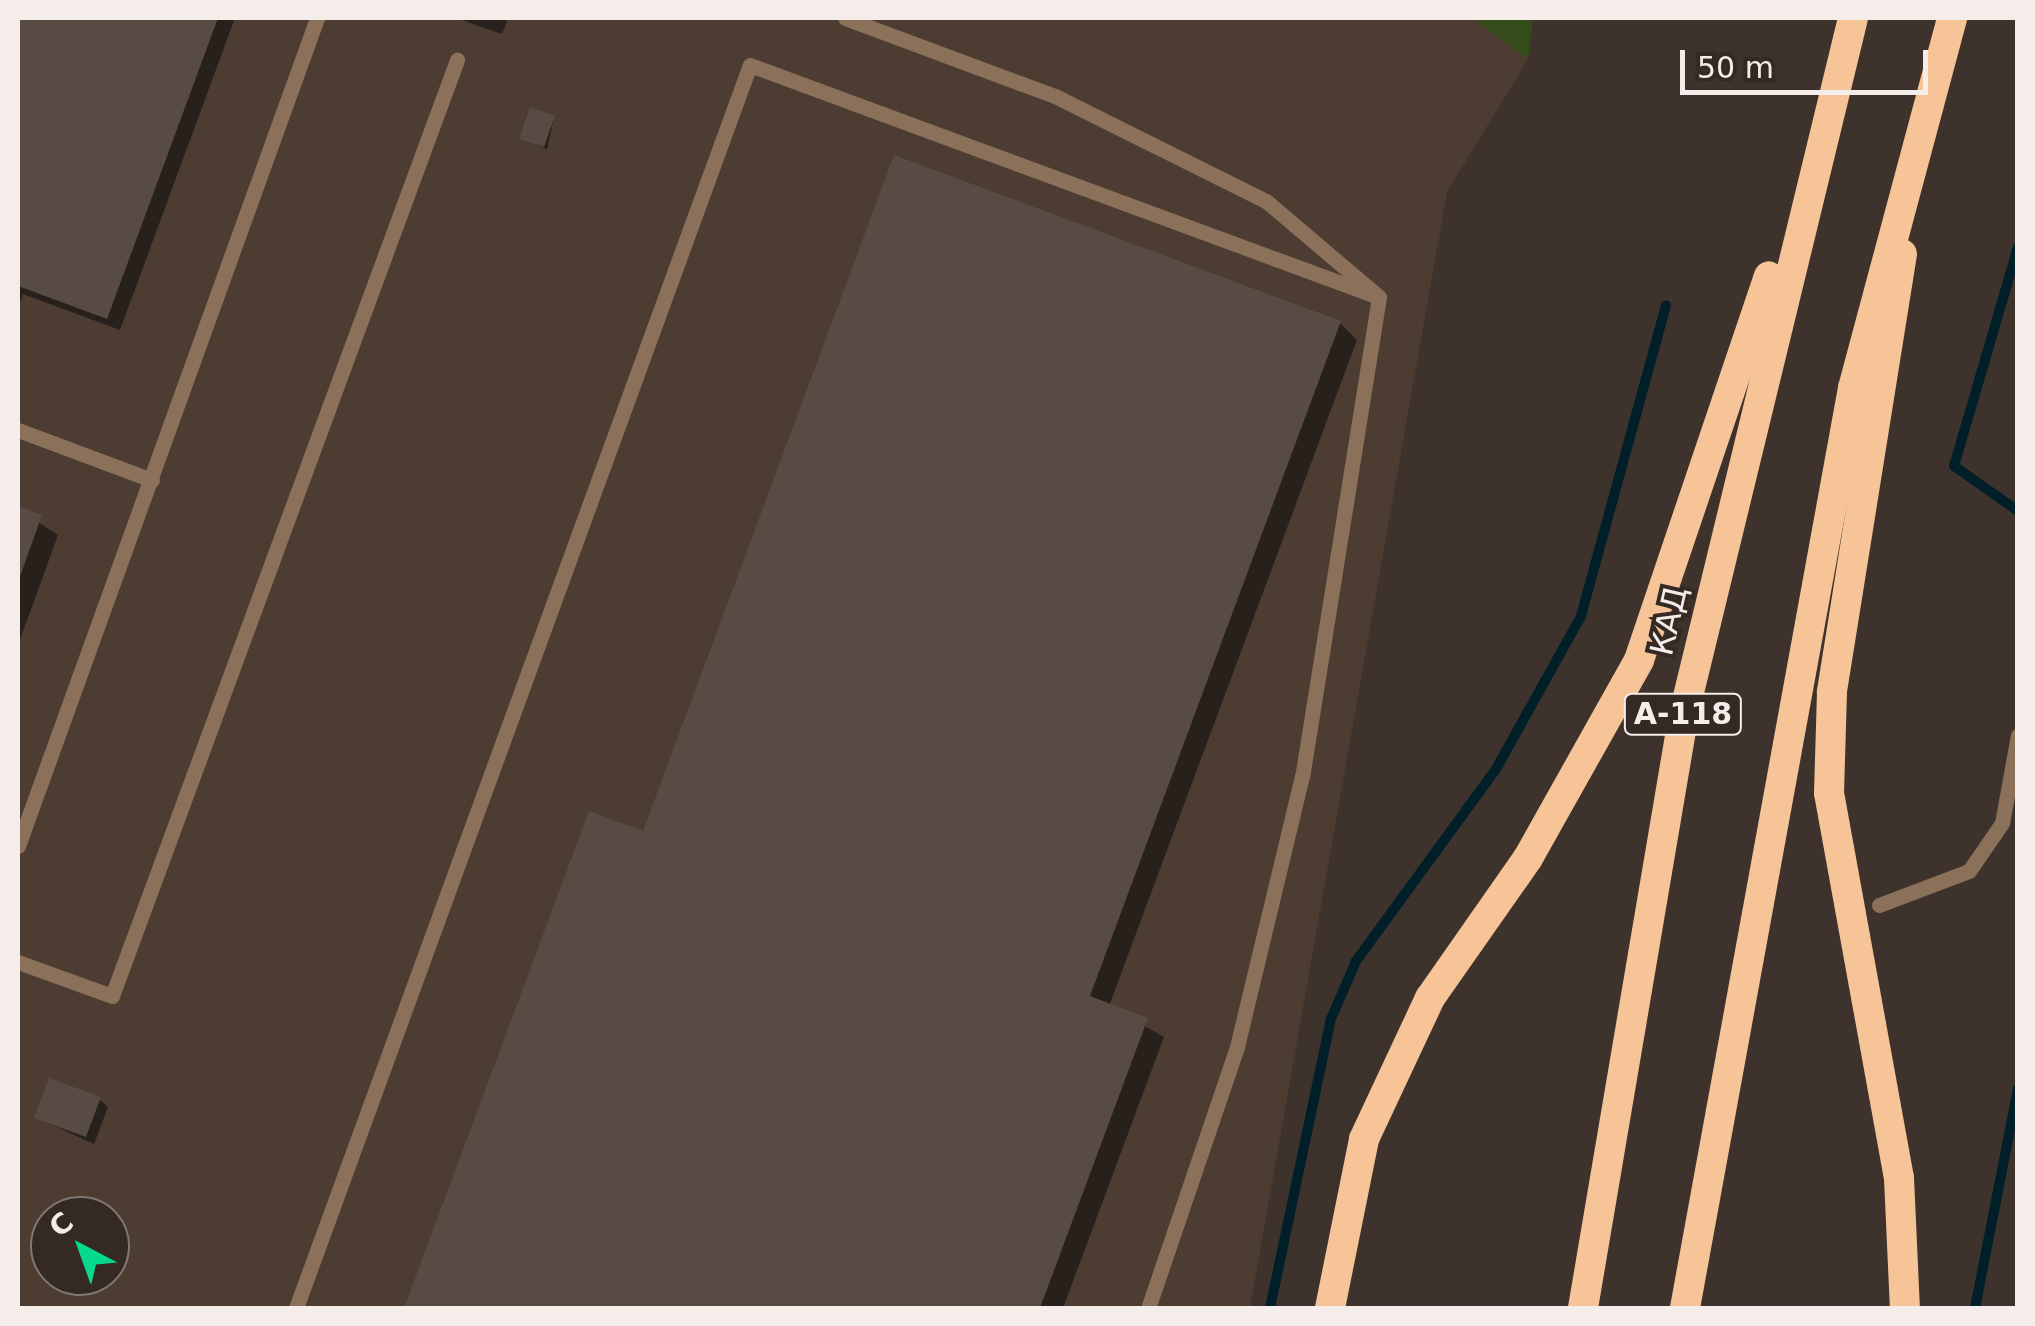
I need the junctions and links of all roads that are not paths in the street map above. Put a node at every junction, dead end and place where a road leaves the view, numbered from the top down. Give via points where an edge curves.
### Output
1 (317, 18) edge
2 (845, 18) edge
3 (1853, 18) edge
4 (1952, 18) edge
5 (457, 60) dead end
6 (1821, 126) junction
7 (1907, 185) junction
8 (1378, 297) junction
9 (18, 430) edge
10 (152, 480) junction
11 (2018, 734) edge
12 (18, 846) edge
13 (1880, 905) dead end
14 (18, 962) edge
15 (296, 1308) edge
16 (1148, 1308) edge
17 (1330, 1308) edge
18 (1583, 1308) edge
19 (1686, 1308) edge
20 (1905, 1308) edge

1 - 10 lane
2 - 8 lane via 1054,96 1266,201
3 - 6 highway, КАД / А-118
4 - 7 highway, А-118
5 - 14 lane via 112,996
6 - 17 highway via 1639,660 1528,858 1430,998 1364,1138
6 - 18 highway, КАД / А-118 via 1684,712
7 - 19 highway, А-118 via 1853,388
7 - 20 highway via 1898,324 1832,692 1829,793 1899,1178
8 - 15 lane via 750,65
8 - 16 lane via 1302,776 1236,1050
9 - 10 lane
10 - 12 lane
11 - 13 lane via 2002,823 1969,871

